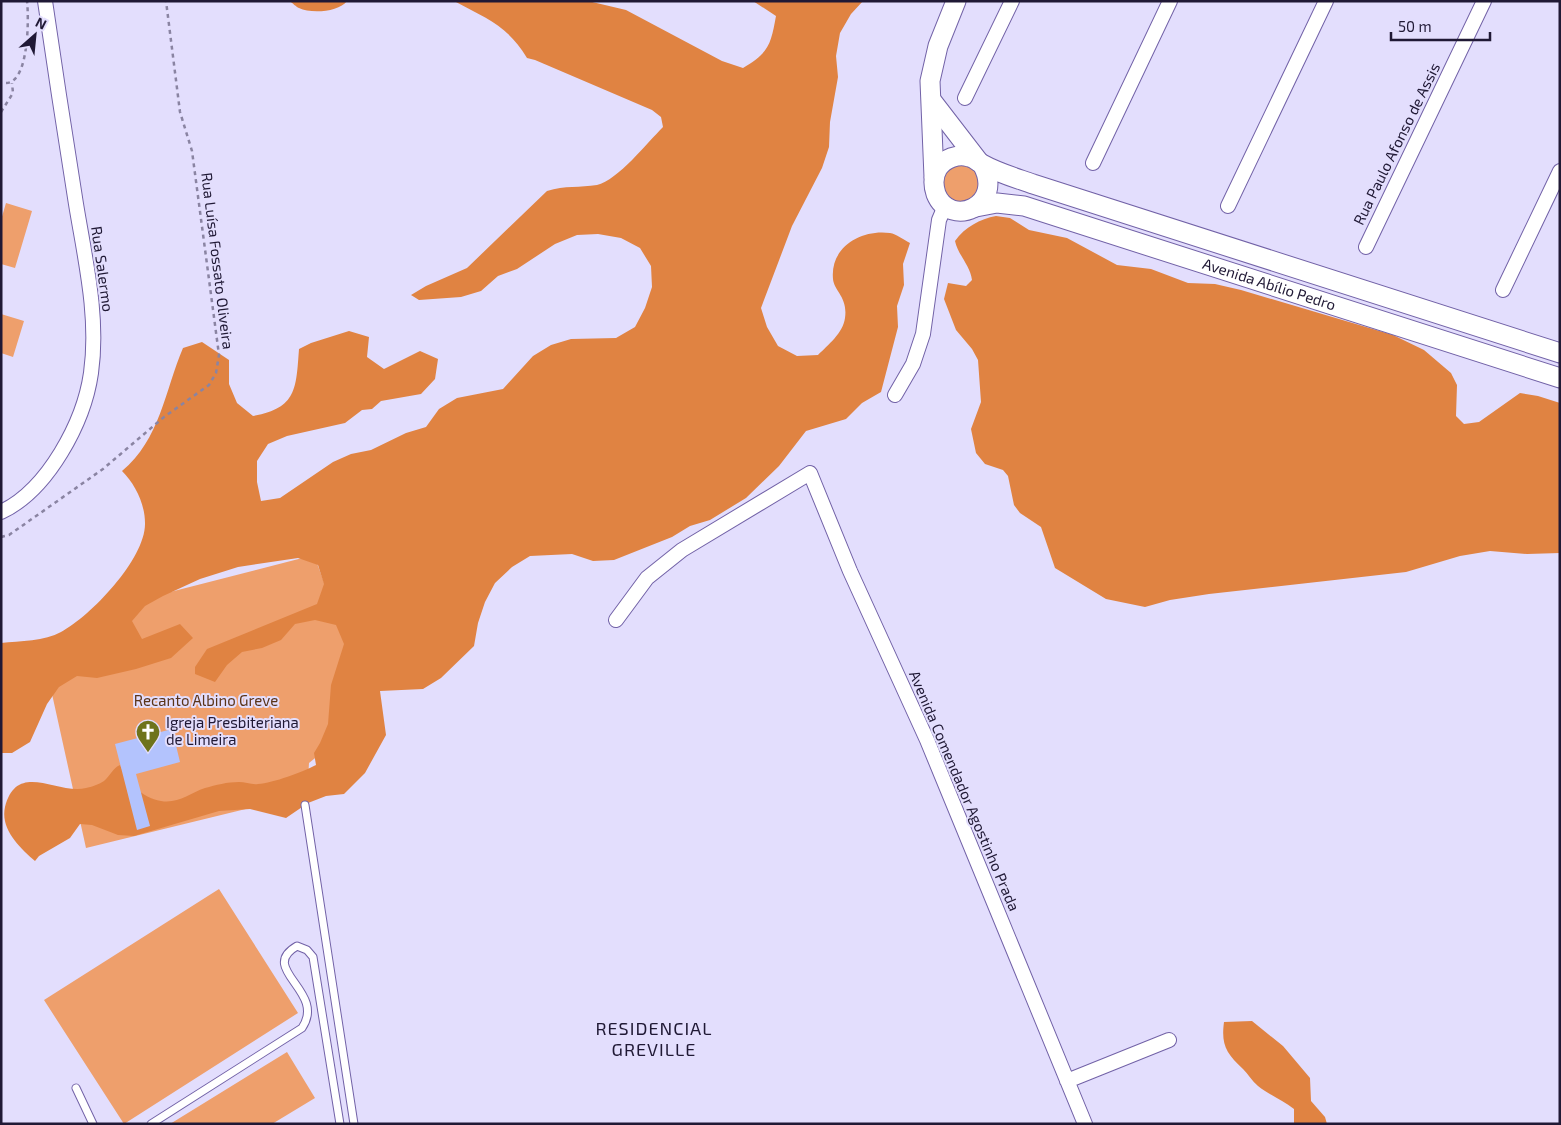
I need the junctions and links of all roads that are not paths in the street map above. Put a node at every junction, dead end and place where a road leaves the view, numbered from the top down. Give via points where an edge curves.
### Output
1 (45, 1) edge
2 (956, 1) edge
3 (1012, 1) edge
4 (1170, 1) edge
5 (1326, 1) edge
6 (1484, 1) edge
7 (965, 98) dead end
8 (932, 101) junction
9 (980, 163) junction
10 (1093, 163) dead end
11 (1560, 171) edge
12 (934, 177) junction
13 (945, 206) junction
14 (1228, 206) dead end
15 (976, 207) junction
16 (1366, 247) dead end
17 (1503, 290) dead end
18 (1560, 353) edge
19 (1560, 378) edge
20 (895, 395) dead end
21 (1, 512) edge
22 (616, 620) dead end
23 (305, 805) dead end
24 (1169, 1040) dead end
25 (1067, 1082) junction
26 (76, 1088) dead end
27 (93, 1124) edge
28 (151, 1124) edge
29 (340, 1124) edge
30 (354, 1124) edge
31 (1085, 1124) edge

1 - 21 street, Rua Salermo via 92,303 91,374 76,422 61,454 42,482
2 - 8 street via 938,46 930,81
3 - 7 street
4 - 10 street
5 - 14 street
6 - 16 street, Rua Paulo Afonso de Assis
8 - 9 street
8 - 12 street
9 - 12 street via 969,157 953,158 939,167
9 - 15 street via 988,175 989,187 985,199
9 - 18 street, Avenida Abílio Pedro via 1033,184
11 - 17 street
12 - 13 street via 934,188
13 - 15 street via 961,211
13 - 20 street via 939,220 923,334 913,364
15 - 19 street, Avenida Abílio Pedro via 996,203 1024,206
22 - 25 street, Avenida Comendador Agostinho Prada via 647,578 682,550 810,473 850,571 927,740
23 - 30 lane
24 - 25 street
25 - 31 street, Avenida Comendador Agostinho Prada
26 - 27 lane
28 - 29 lane via 302,1028 308,1018 308,1006 285,970 285,958 297,946 313,957

